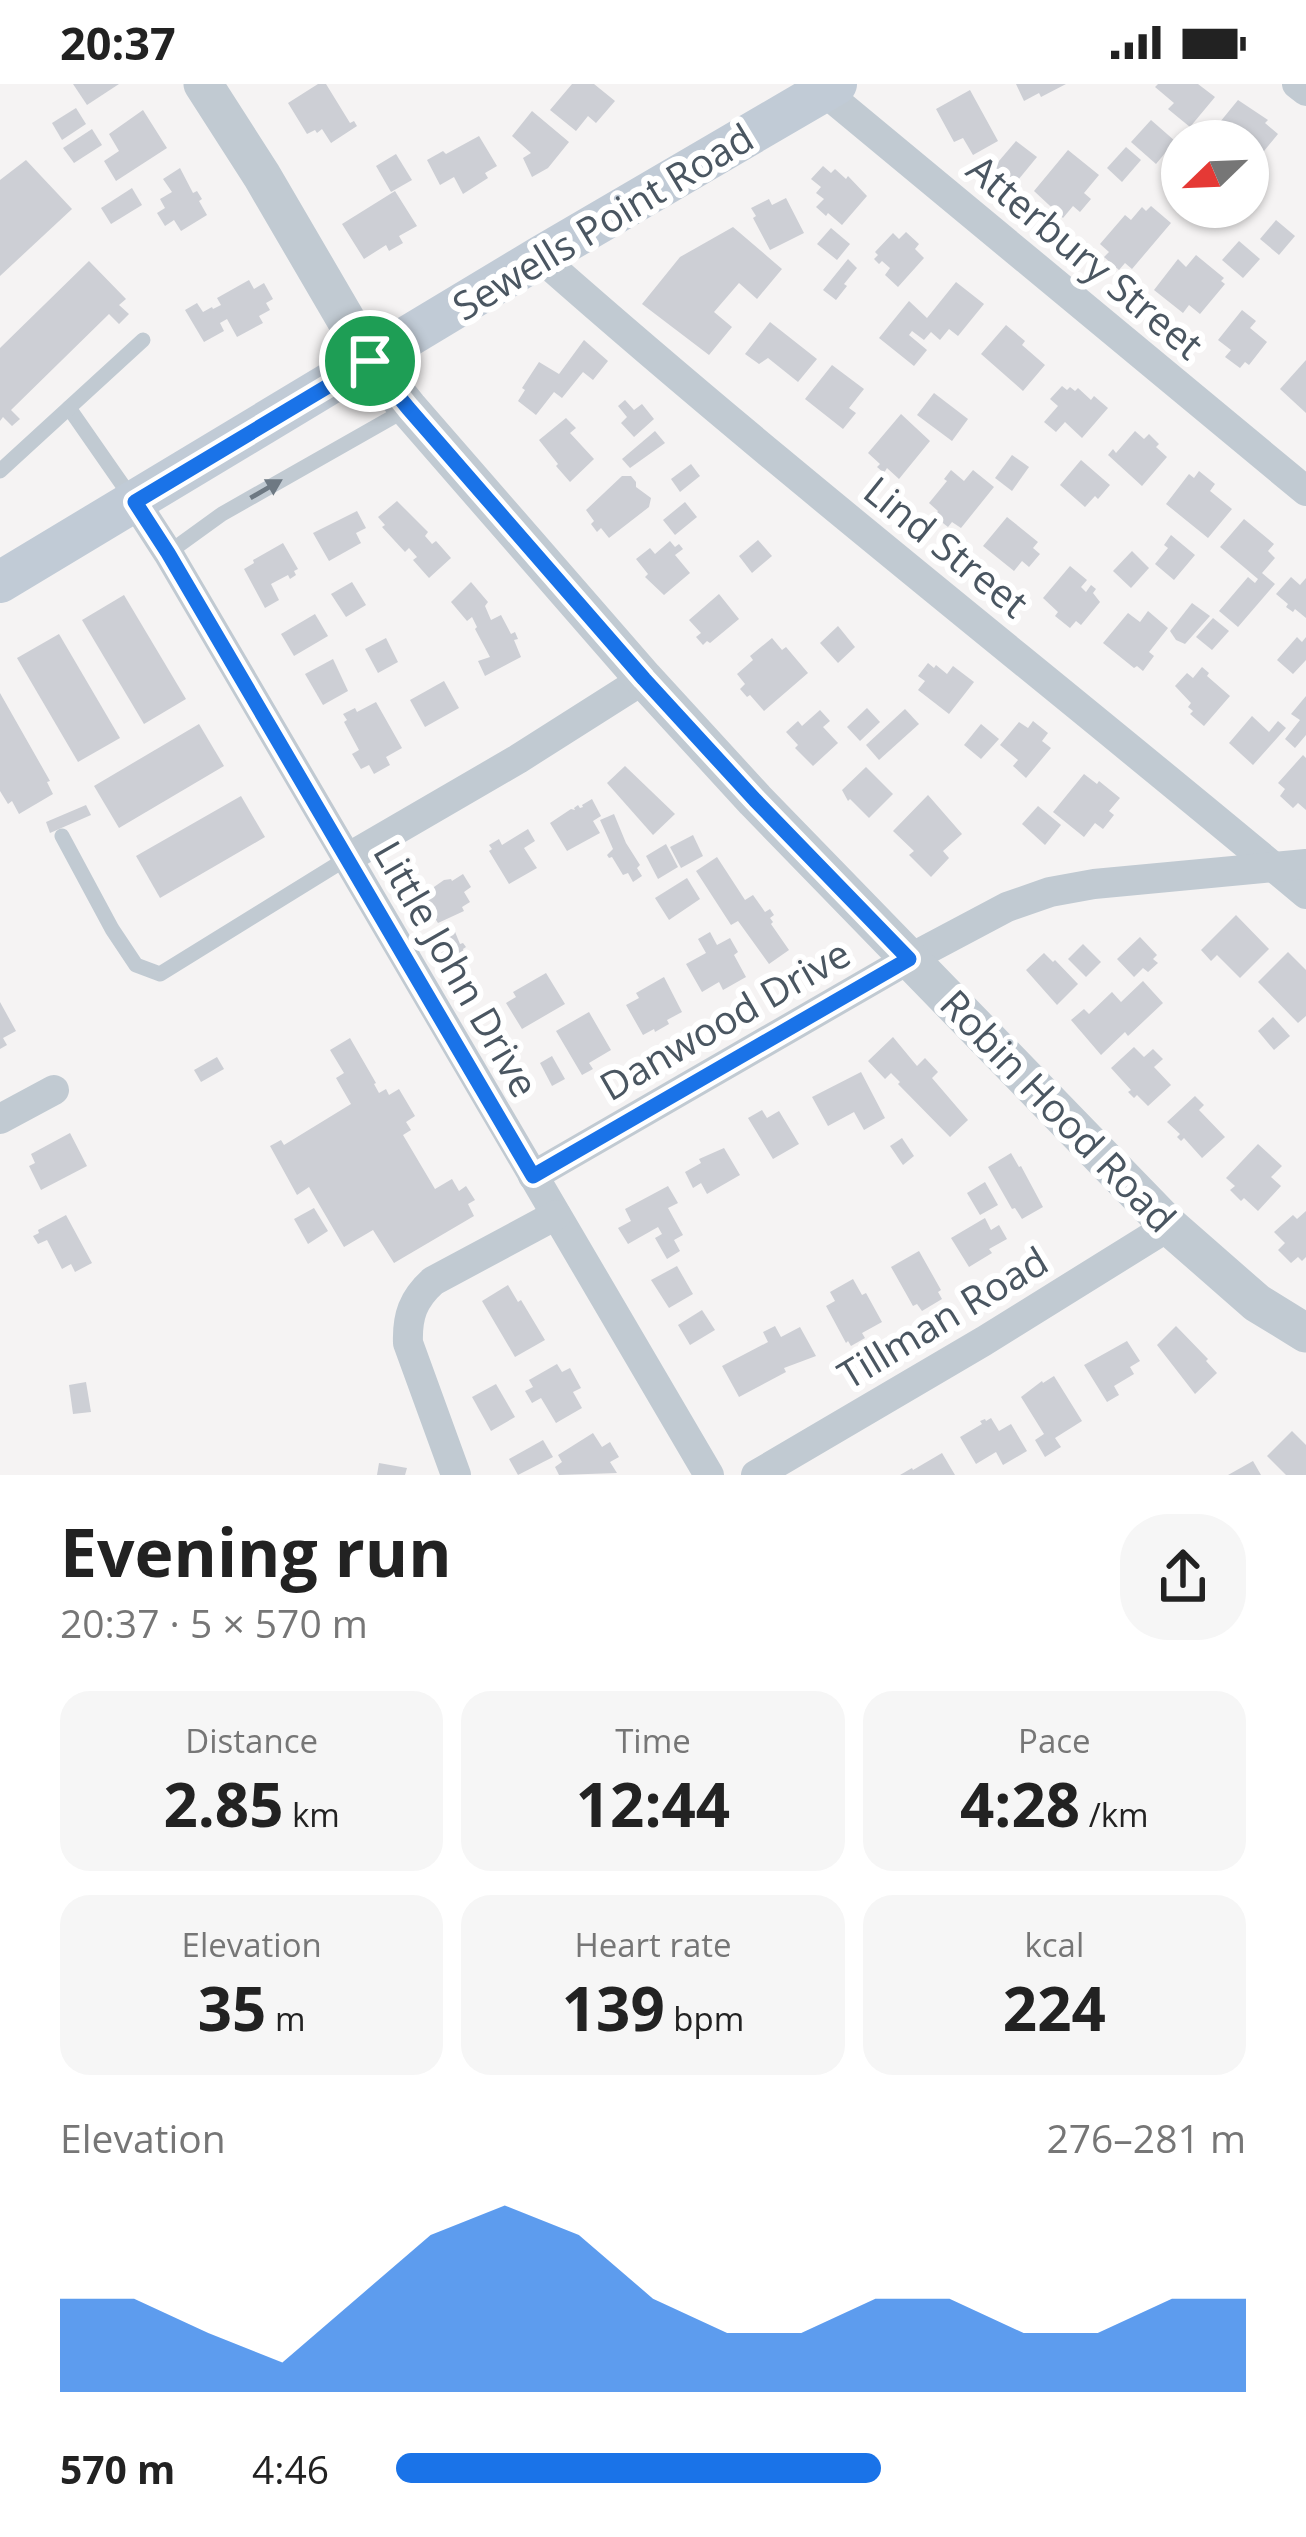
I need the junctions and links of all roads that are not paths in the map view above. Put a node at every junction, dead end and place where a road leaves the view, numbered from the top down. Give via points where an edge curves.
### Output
1 (203, 84) edge
2 (1297, 84) edge
3 (825, 86) edge
4 (1306, 92) edge
5 (540, 257) junction
6 (143, 340) dead end
7 (370, 361) junction
8 (69, 408) junction
9 (408, 408) junction
10 (0, 471) edge
11 (1306, 490) edge
12 (135, 502) junction
13 (168, 553) junction
14 (0, 582) edge
15 (644, 679) junction
16 (62, 836) dead end
17 (346, 859) junction
18 (1306, 864) edge
19 (1274, 867) junction
20 (1306, 894) edge
21 (909, 959) junction
22 (54, 1090) dead end
23 (0, 1119) edge
24 (533, 1176) junction
25 (556, 1215) junction
26 (1169, 1226) junction
27 (1257, 1304) junction
28 (1306, 1333) edge
29 (1306, 1361) edge
30 (456, 1475) edge
31 (709, 1475) edge
32 (756, 1475) edge

1 - 7 street, Robin Hood Road
2 - 4 street
3 - 5 main road, Sewells Point Road
3 - 11 street, Atterbury Street
5 - 7 main road, Sewells Point Road
5 - 19 street, Lind Street
6 - 8 lane
7 - 9 street, Robin Hood Road
7 - 12 main road, Sewells Point Road
8 - 10 lane
8 - 12 lane
13 -> 9 lane
9 - 15 street, Robin Hood Road
12 - 13 street, Little John Drive
12 - 14 main road, Sewells Point Road
13 - 17 street, Little John Drive
15 - 17 street
15 - 21 street, Robin Hood Road
16 - 17 lane via 136,965 160,974
17 - 24 street, Little John Drive
18 - 19 street, Danwood Drive
19 - 20 street, Lind Street
19 - 21 street, Danwood Drive via 1050,892
21 - 24 street, Danwood Drive
21 - 26 street, Robin Hood Road
22 - 23 street
24 - 25 street, Little John Drive
25 - 30 street via 433,1281 411,1308 408,1343
25 - 31 street, Little John Drive
26 - 27 street, Robin Hood Road
26 - 32 street, Tillman Road
27 - 28 street, Robin Hood Road
27 - 29 street

